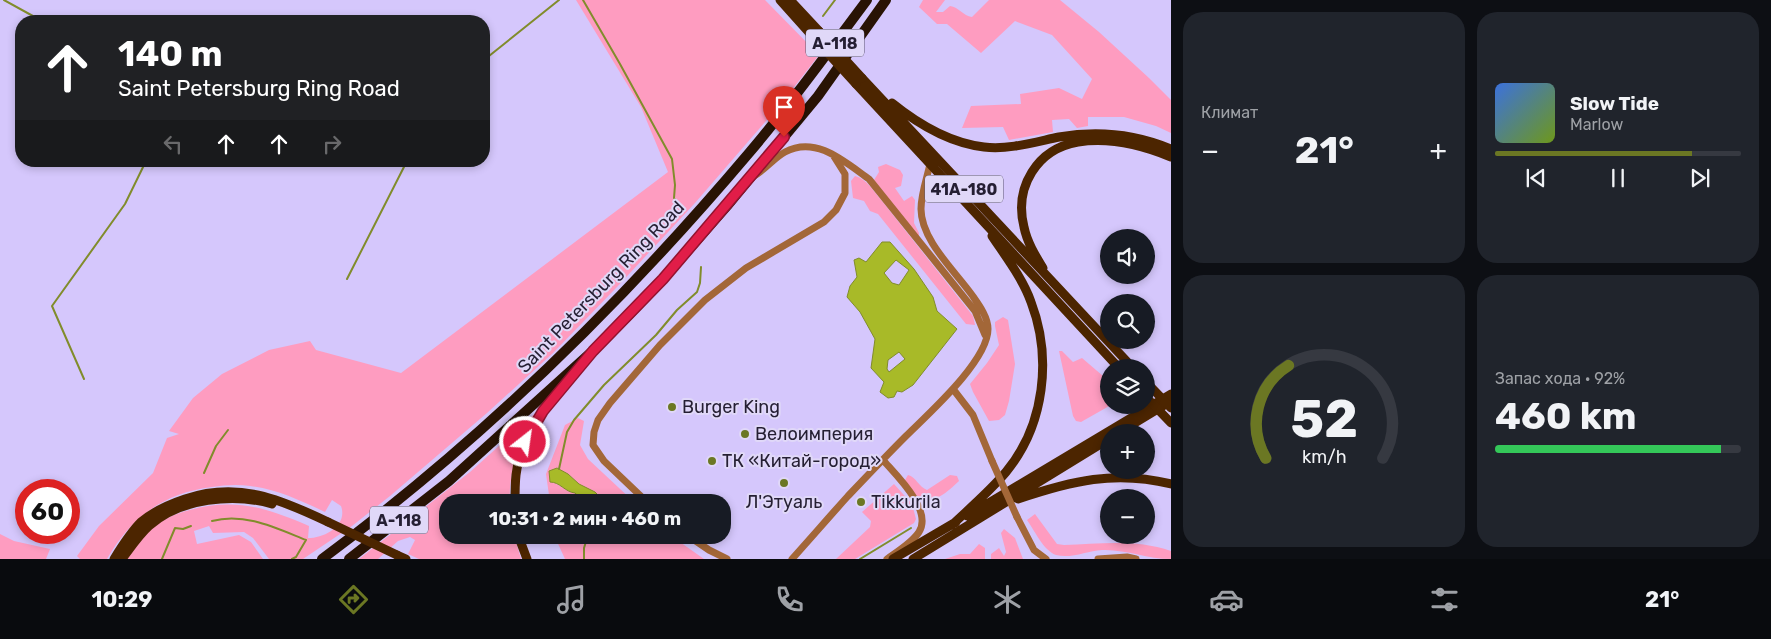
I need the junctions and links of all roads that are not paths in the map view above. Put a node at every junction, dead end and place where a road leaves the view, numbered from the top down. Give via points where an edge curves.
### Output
1 (780, 0) edge
2 (790, 0) edge
3 (867, 0) edge
4 (886, 0) edge
5 (816, 34) junction
6 (859, 81) junction
7 (877, 94) junction
8 (1171, 149) edge
9 (833, 155) junction
10 (1171, 157) edge
11 (930, 164) junction
12 (750, 178) junction
13 (977, 213) junction
14 (1052, 283) junction
15 (986, 339) junction
16 (597, 347) junction
17 (1111, 359) edge
18 (1124, 359) edge
19 (953, 389) junction
20 (1155, 391) edge
21 (1171, 394) edge
22 (1171, 401) edge
23 (1155, 406) edge
24 (1171, 408) edge
25 (1133, 424) edge
26 (1171, 424) edge
27 (1100, 445) edge
28 (883, 460) junction
29 (1171, 484) edge
30 (515, 494) edge
31 (639, 494) edge
32 (1002, 505) junction
33 (326, 523) junction
34 (952, 525) junction
35 (521, 544) edge
36 (700, 544) edge
37 (1034, 550) junction
38 (395, 557) edge
39 (114, 559) edge
40 (122, 559) edge
41 (322, 559) edge
42 (349, 559) edge
43 (406, 559) edge
44 (527, 559) edge
45 (727, 559) edge
46 (792, 559) edge
47 (887, 559) edge
48 (893, 559) edge
49 (913, 559) edge
50 (1035, 559) edge
51 (1046, 559) edge
52 (1098, 559) edge
53 (1136, 559) edge

1 - 5 main road, 41А-180
2 - 5 main road, 41А-180
3 - 41 highway, Saint Petersburg Ring Road / А-118 via 749,153 649,266 541,374 438,467
4 - 12 highway, Saint Petersburg Ring Road / А-118 via 818,96
5 - 6 main road, 41А-180, bridge
6 - 7 main road, 41А-180
6 - 11 main road, 41А-180
7 - 8 main road via 922,125 976,145 1009,146 1073,135 1101,134 1129,136
7 - 14 main road, 41А-180
9 - 12 street via 812,146 798,147 784,152 762,172
9 - 15 street via 869,179 975,311
9 - 31 street via 845,174 846,193 836,210 824,222 746,268 704,300 598,420 593,445 604,461
10 - 14 main road via 1128,143 1087,141 1066,145 1041,159 1026,182 1021,201 1022,216 1028,241
11 - 13 main road, 41А-180
11 - 15 street via 921,206 925,228 932,244 980,306 988,330
12 - 16 highway, Saint Petersburg Ring Road / А-118 via 663,279
13 - 17 main road, 41А-180
13 - 34 main road via 1030,300 1040,337 1042,383 1035,420 1008,470
14 - 18 main road, 41А-180
15 - 19 street via 983,349
16 - 30 main road via 543,411 525,442 516,474
16 - 42 highway, Saint Petersburg Ring Road / А-118 via 449,481
19 - 28 street
19 - 37 street, bridge via 973,415
20 - 24 main road, bridge
21 - 34 main road
22 - 25 main road
23 - 26 main road, bridge
27 - 32 main road
28 - 46 street
28 - 47 street via 917,501 922,514 921,530
29 - 32 main road via 1123,477 1078,481
32 - 49 main road
33 - 38 main road, bridge
33 - 39 main road via 295,506 256,494 233,491 202,493 152,514 131,534
33 - 40 main road via 266,502 216,498 171,512 151,524
34 - 48 main road
35 - 44 main road
36 - 45 street
37 - 50 street
37 - 51 street
38 - 43 main road
52 - 53 street

